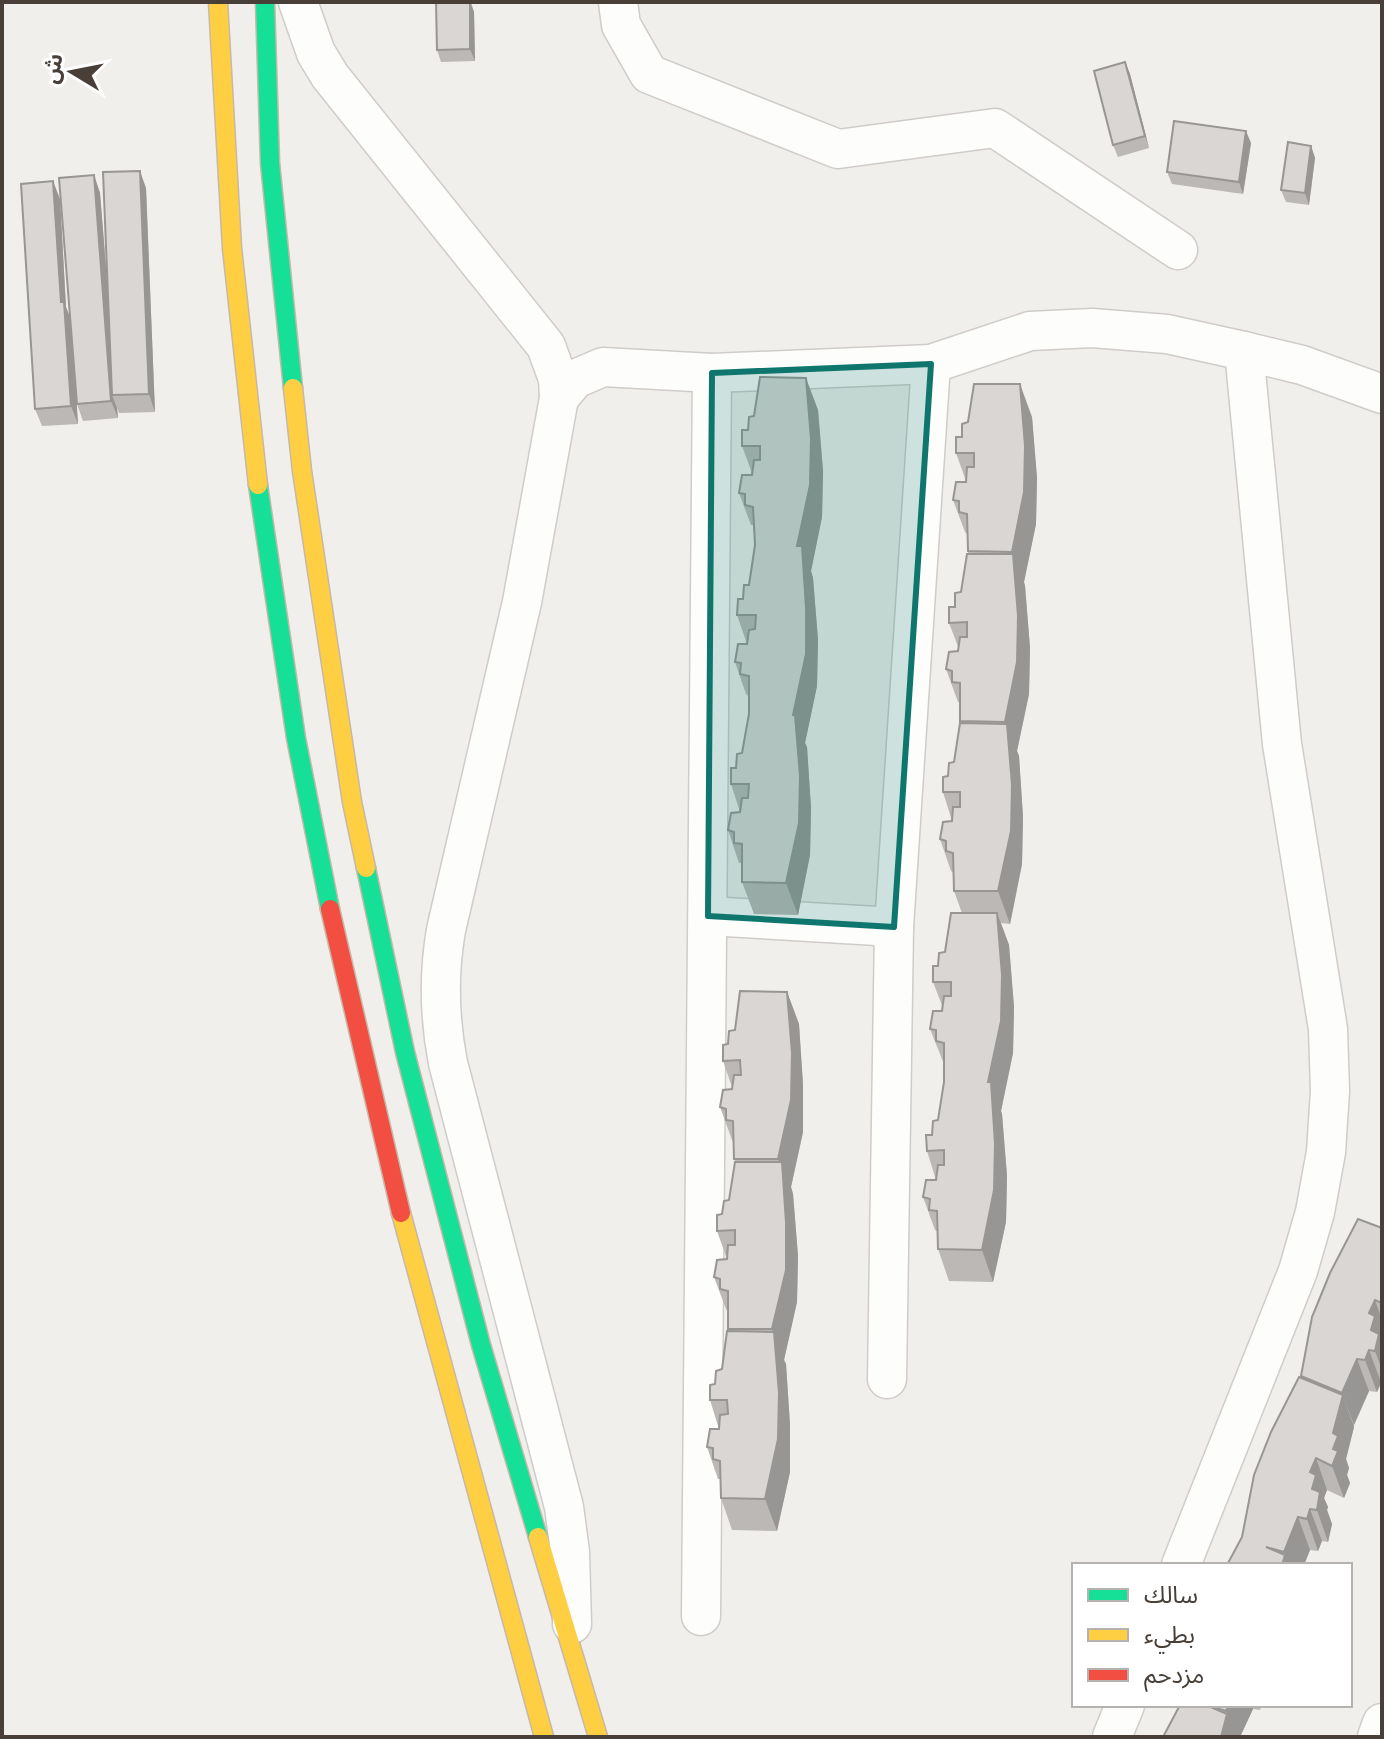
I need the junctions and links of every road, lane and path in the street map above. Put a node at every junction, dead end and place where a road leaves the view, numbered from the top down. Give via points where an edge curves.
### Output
1 (218, 2) edge
2 (265, 2) edge
3 (298, 2) edge
4 (618, 2) edge
5 (1178, 250) dead end
6 (534, 331) junction
7 (1244, 351) junction
8 (931, 364) junction
9 (603, 367) junction
10 (712, 373) junction
11 (1382, 394) edge
12 (559, 398) junction
13 (708, 916) junction
14 (894, 927) junction
15 (887, 1379) dead end
16 (1182, 1563) edge
17 (701, 1616) dead end
18 (571, 1642) junction
19 (1124, 1707) edge
20 (1382, 1723) edge
21 (544, 1737) edge
22 (598, 1737) edge
23 (1112, 1737) edge
24 (1377, 1737) edge

1 - 21 highway via 245,387 286,681 344,979 416,1271
2 - 18 highway via 270,163 302,471 352,802 405,1052 481,1345
3 - 6 street via 330,76
4 - 5 street via 621,25 649,74 838,149 995,128
6 - 9 street
6 - 12 street via 553,362
7 - 8 street via 1167,334 1092,328 1030,331
7 - 11 street
7 - 16 street via 1282,744 1328,1029 1330,1091 1321,1182 1298,1271
8 - 10 street
8 - 14 street
9 - 10 street
9 - 12 street via 575,379
10 - 13 street
12 - 18 street via 522,602 446,930 439,997 448,1063 564,1507
13 - 14 street
13 - 17 street
14 - 15 street
18 - 22 highway
19 - 23 street
20 - 24 street

